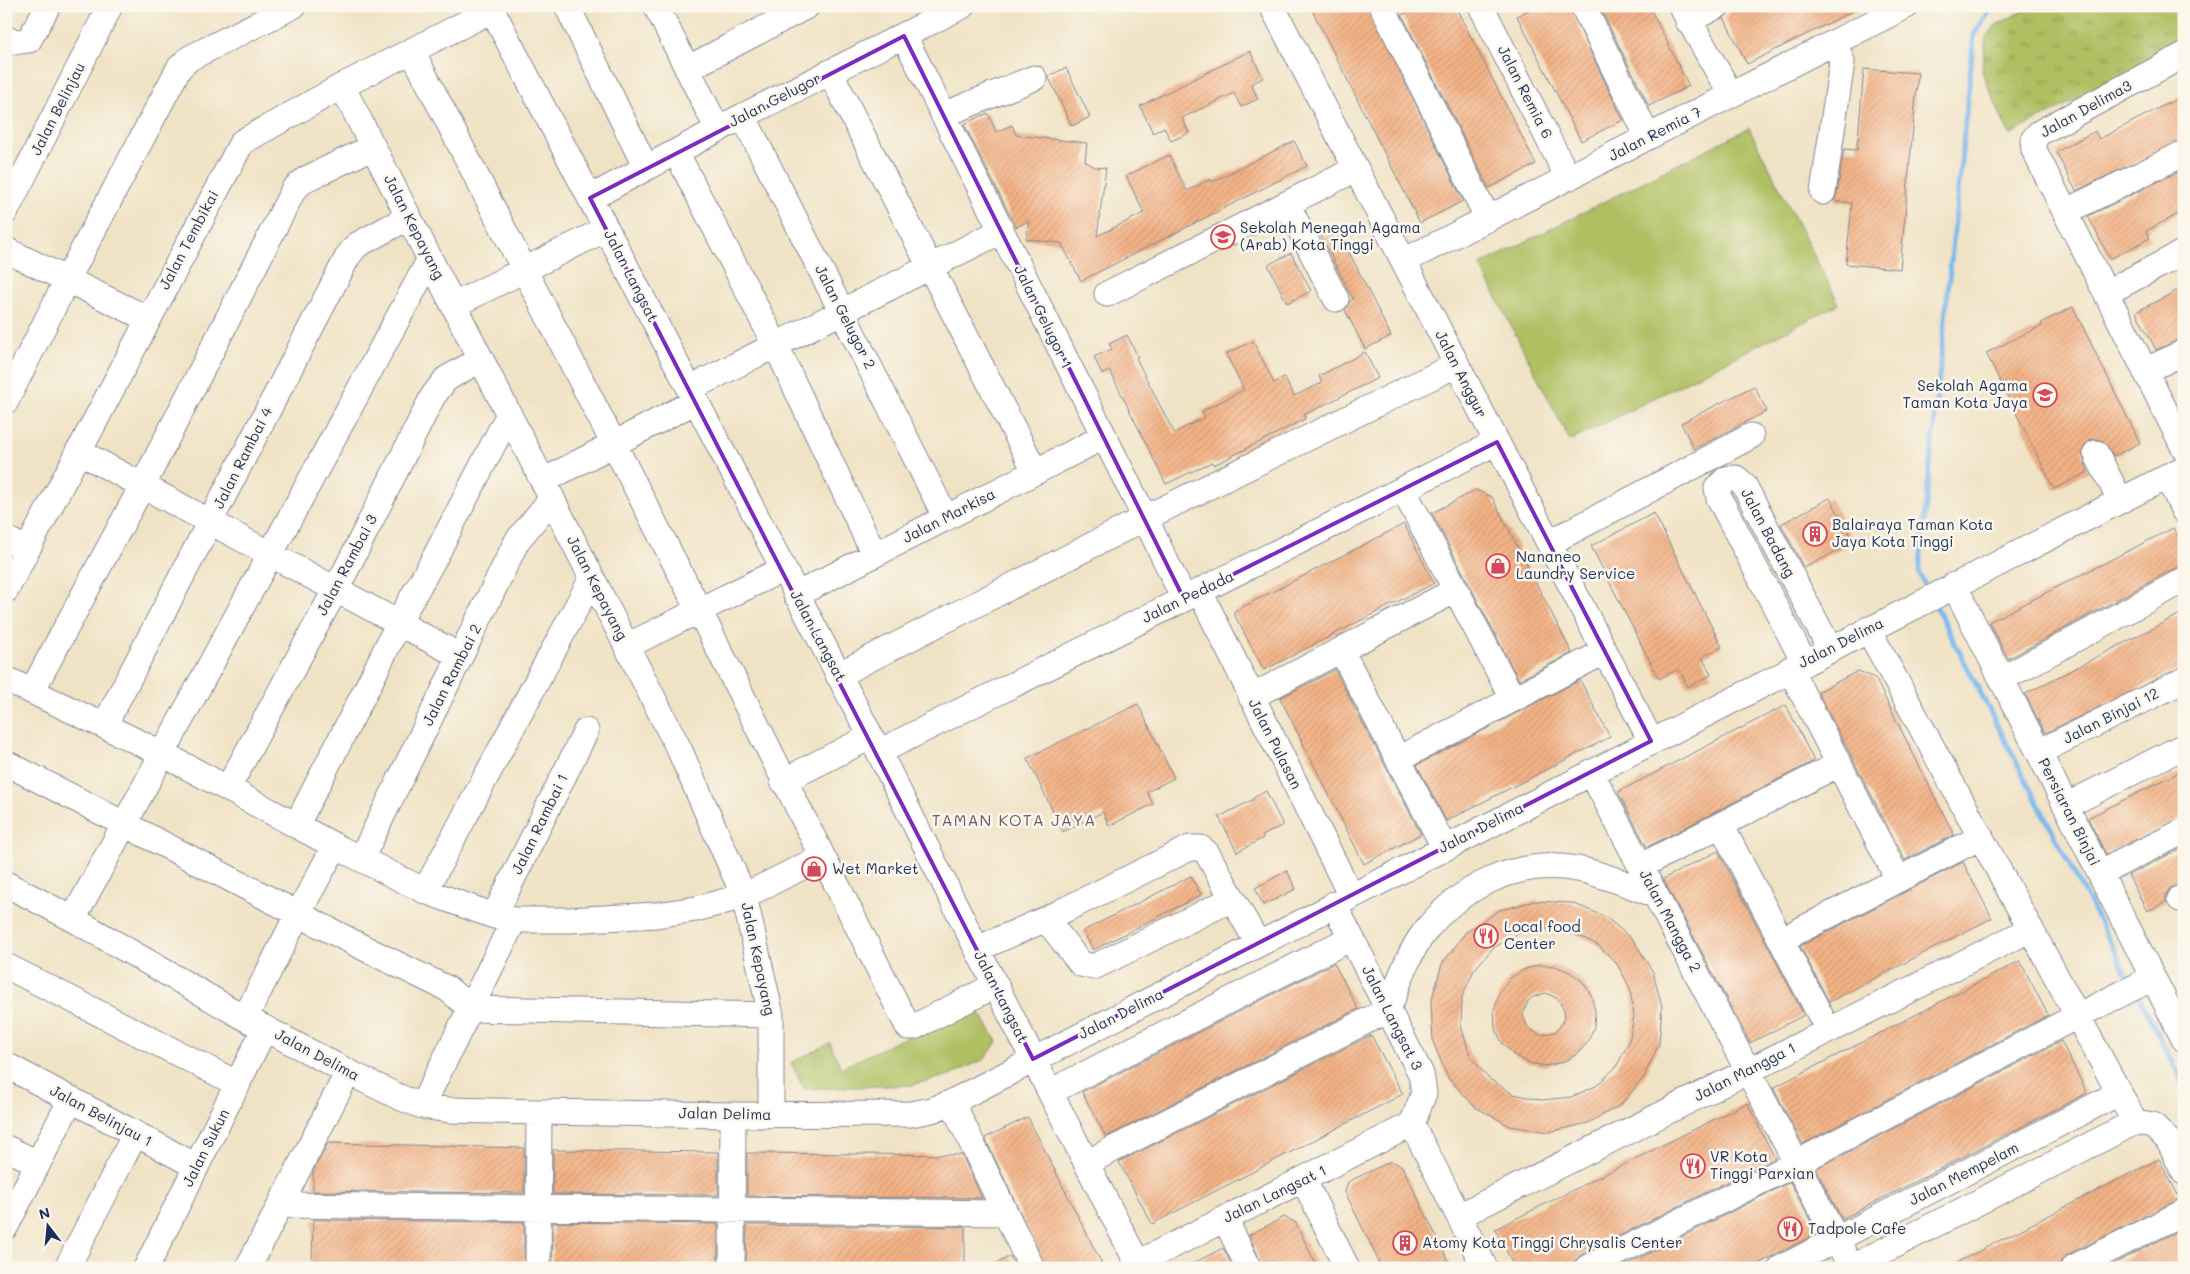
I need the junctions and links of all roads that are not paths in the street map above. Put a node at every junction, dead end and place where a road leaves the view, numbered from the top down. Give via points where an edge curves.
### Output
1 (48, 6) edge
2 (110, 6) edge
3 (294, 6) edge
4 (567, 6) edge
5 (656, 6) edge
6 (807, 6) edge
7 (962, 6) edge
8 (1272, 6) edge
9 (1382, 6) edge
10 (1481, 6) edge
11 (1583, 6) edge
12 (1717, 6) edge
13 (1906, 6) edge
14 (491, 8) edge
15 (1685, 13) edge
16 (904, 36) junction
17 (6, 38) edge
18 (1835, 42) junction
19 (412, 51) junction
20 (2184, 55) edge
21 (687, 69) junction
22 (830, 72) junction
23 (1034, 78) dead end
24 (342, 86) junction
25 (1731, 95) junction
26 (943, 115) junction
27 (744, 116) junction
28 (718, 130) junction
29 (1648, 137) junction
30 (373, 147) junction
31 (676, 152) junction
32 (2184, 153) edge
33 (646, 168) junction
34 (1356, 169) junction
35 (1568, 178) junction
36 (1823, 192) dead end
37 (590, 198) junction
38 (1287, 204) junction
39 (6, 211) edge
40 (2065, 212) junction
41 (409, 217) junction
42 (1488, 219) junction
43 (606, 229) junction
44 (1001, 231) junction
45 (6, 250) edge
46 (2184, 252) edge
47 (430, 259) junction
48 (1404, 261) junction
49 (930, 267) junction
50 (524, 269) junction
51 (67, 280) junction
52 (2106, 293) junction
53 (1107, 294) dead end
54 (1336, 299) dead end
55 (454, 305) junction
56 (842, 312) junction
57 (148, 319) junction
58 (776, 346) junction
59 (2184, 352) edge
60 (481, 360) junction
61 (1456, 365) junction
62 (2145, 371) junction
63 (693, 396) junction
64 (6, 401) edge
65 (509, 414) junction
66 (1751, 436) dead end
67 (1103, 437) junction
68 (1497, 442) junction
69 (614, 445) junction
70 (2184, 448) edge
71 (78, 452) junction
72 (2096, 453) dead end
73 (1035, 471) junction
74 (2175, 472) edge
75 (142, 486) junction
76 (547, 490) junction
77 (1403, 490) junction
78 (2120, 500) junction
79 (2184, 511) edge
80 (946, 518) junction
81 (1145, 518) junction
82 (210, 522) junction
83 (1549, 543) junction
84 (17, 544) edge
85 (874, 554) junction
86 (270, 555) junction
87 (783, 569) junction
88 (592, 578) junction
89 (2184, 580) edge
90 (1950, 586) junction
91 (6, 590) edge
92 (334, 590) junction
93 (1456, 590) junction
94 (796, 595) junction
95 (1192, 596) junction
96 (699, 610) junction
97 (398, 623) junction
98 (1878, 624) junction
99 (627, 646) junction
100 (1830, 649) junction
101 (1341, 650) junction
102 (1604, 652) junction
103 (460, 656) junction
104 (1797, 666) junction
105 (838, 675) junction
106 (6, 679) edge
107 (2002, 679) junction
108 (2184, 680) edge
109 (32, 691) junction
110 (1251, 697) junction
111 (1513, 700) junction
112 (104, 726) junction
113 (586, 731) dead end
114 (1651, 741) junction
115 (874, 744) junction
116 (2184, 746) edge
117 (2039, 752) junction
118 (163, 754) junction
119 (1398, 759) junction
120 (6, 763) edge
121 (1839, 764) junction
122 (1591, 772) junction
123 (783, 781) junction
124 (228, 788) junction
125 (2066, 806) junction
126 (124, 824) junction
127 (297, 824) junction
128 (1721, 825) junction
129 (2184, 831) edge
130 (1981, 837) junction
131 (335, 846) junction
132 (1444, 848) junction
133 (822, 857) junction
134 (361, 859) junction
135 (1641, 866) junction
136 (2100, 873) junction
137 (1898, 879) junction
138 (6, 884) edge
139 (425, 891) junction
140 (1656, 895) junction
141 (744, 896) junction
142 (1232, 899) junction
143 (1343, 900) junction
144 (299, 912) junction
145 (504, 918) junction
146 (73, 919) junction
147 (1046, 919) junction
148 (2031, 929) junction
149 (1351, 938) junction
150 (1781, 940) junction
151 (1258, 944) junction
152 (977, 950) junction
153 (6, 966) edge
154 (996, 985) junction
155 (2167, 989) edge
156 (471, 1009) junction
157 (1388, 1010) junction
158 (772, 1015) junction
159 (2077, 1016) junction
160 (255, 1023) junction
161 (1828, 1030) junction
162 (2184, 1039) edge
163 (1033, 1059) junction
164 (6, 1065) edge
165 (1749, 1070) junction
166 (348, 1072) junction
167 (238, 1084) junction
168 (1050, 1092) junction
169 (2119, 1093) junction
170 (71, 1099) junction
171 (952, 1102) junction
172 (422, 1106) junction
173 (539, 1112) junction
174 (733, 1115) junction
175 (771, 1115) junction
176 (2135, 1122) junction
177 (1412, 1124) junction
178 (135, 1134) junction
179 (6, 1148) edge
180 (1086, 1163) junction
181 (1797, 1163) junction
182 (38, 1164) junction
183 (196, 1166) junction
184 (2184, 1172) edge
185 (1304, 1181) junction
186 (280, 1205) junction
187 (538, 1208) junction
188 (732, 1210) junction
189 (2184, 1212) edge
190 (1005, 1213) junction
191 (1459, 1216) junction
192 (1225, 1219) junction
193 (7, 1220) edge
194 (1836, 1240) junction
195 (1139, 1265) edge
196 (1859, 1266) edge
197 (1482, 1267) edge
198 (67, 1268) edge
199 (146, 1268) edge
200 (248, 1268) edge
201 (538, 1268) edge
202 (732, 1268) edge
203 (1032, 1268) edge
204 (1249, 1268) edge
205 (1348, 1268) edge
206 (1587, 1268) edge
207 (1781, 1268) edge
208 (2073, 1268) edge

1 - 17 street via 30,40 10,42
2 - 39 street, Jalan Belinjau
3 - 51 street via 190,58 179,68
4 - 33 street
5 - 21 street
6 - 21 street
7 - 16 street, Jalan Gelugor
8 - 34 street, Jalan Anggur
9 - 42 street
10 - 35 street, Jalan Remia 6
11 - 29 street
12 - 15 street
13 - 18 street, Jalan Remia 7
14 - 19 street, Jalan Tembikai
14 - 37 street, Jalan Langsat
15 - 25 street
16 - 22 street, Jalan Gelugor
16 - 26 street, Jalan Gelugor 1
18 - 25 street, Jalan Remia 7
18 - 36 street via 1842,62
19 - 24 street, Jalan Tembikai
19 - 50 street
20 - 40 street, Jalan Delima3 via 2039,132 2033,140 2034,150
21 - 28 street
22 - 27 street, Jalan Gelugor
22 - 49 street
23 - 26 street
24 - 30 street, Jalan Kepayang
24 - 57 street, Jalan Tembikai via 242,142
25 - 29 street, Jalan Remia 7
26 - 44 street, Jalan Gelugor 1
27 - 28 street, Jalan Gelugor
27 - 56 street, Jalan Gelugor 2
28 - 31 street, Jalan Gelugor
29 - 35 street, Jalan Remia 7
30 - 41 street, Jalan Kepayang
30 - 75 street via 301,182 294,189
31 - 33 street, Jalan Gelugor
31 - 58 street
32 - 40 street
33 - 37 street, Jalan Gelugor
34 - 38 street
34 - 48 street, Jalan Anggur
35 - 42 street, Jalan Remia 7
37 - 43 street, Jalan Langsat
38 - 53 street
38 - 54 street
40 - 52 street, Jalan Delima3
41 - 47 street, Jalan Kepayang
41 - 82 street, Jalan Rambai 4 via 350,252
42 - 48 street, Jalan Remia 7
43 - 50 street
43 - 63 street, Jalan Langsat
44 - 49 street
44 - 67 street, Jalan Gelugor 1
45 - 51 street
46 - 52 street
47 - 55 street, Jalan Kepayang
47 - 86 street
48 - 61 street, Jalan Anggur
49 - 56 street
49 - 73 street
50 - 55 street
50 - 69 street
51 - 57 street
51 - 64 street
52 - 62 street, Jalan Delima3
55 - 60 street, Jalan Kepayang
56 - 58 street
56 - 80 street, Jalan Gelugor 2
57 - 71 street, Jalan Tembikai
58 - 63 street
58 - 85 street
59 - 62 street
60 - 65 street, Jalan Kepayang
60 - 92 street, Jalan Rambai 3 via 446,379 433,396
61 - 68 street, Jalan Anggur
61 - 81 street
62 - 70 street, Jalan Delima3
63 - 69 street
63 - 87 street, Jalan Langsat
65 - 76 street, Jalan Kepayang
65 - 97 street
66 - 83 street
67 - 73 street, Jalan Markisa
67 - 81 street, Jalan Gelugor 1
68 - 77 street, Jalan Pedada
68 - 83 street, Jalan Anggur
69 - 76 street
69 - 96 street
71 - 75 street
71 - 84 street, Jalan Tembikai
72 - 78 street
73 - 80 street, Jalan Markisa
74 - 78 street, Jalan Delima
74 - 79 street
75 - 82 street
75 - 109 street
76 - 88 street, Jalan Kepayang
76 - 103 street, Jalan Rambai 2 via 517,541
77 - 93 street
77 - 95 street, Jalan Pedada
78 - 90 street, Jalan Delima
80 - 85 street, Jalan Markisa
81 - 95 street, Jalan Gelugor 1
81 - 105 street
82 - 86 street
82 - 112 street, Jalan Rambai 4
83 - 102 street, Jalan Anggur
84 - 91 street, Jalan Tembikai
85 - 94 street, Jalan Markisa
86 - 92 street
86 - 118 street
87 - 94 street, Jalan Langsat
87 - 96 street
88 - 99 street, Jalan Kepayang
88 - 139 street
89 - 107 street
90 - 98 street, Jalan Delima
90 - 107 street, Persiaran Binjai
92 - 97 street
92 - 124 street, Jalan Rambai 3
93 - 101 street
93 - 111 street
94 - 105 street, Jalan Langsat
95 - 110 street, Jalan Pulasan
95 - 115 street, Jalan Pedada
96 - 99 street
96 - 123 street
97 - 103 street
97 - 127 street
98 - 100 street, Jalan Delima
98 - 130 street
99 - 141 street, Jalan Kepayang via 680,751
100 - 104 street, Jalan Delima
100 - 104 street, Jalan Badang via 1744,485 1736,478 1726,480 1718,488 1718,498
101 - 110 street
101 - 119 street
102 - 111 street
102 - 114 street, Jalan Anggur
103 - 134 street, Jalan Rambai 2
104 - 114 street, Jalan Delima
104 - 121 street
105 - 115 street, Jalan Langsat
106 - 109 street
107 - 117 street, Persiaran Binjai
108 - 117 street, Jalan Binjai 12
109 - 112 street
110 - 143 street, Jalan Pulasan
111 - 119 street
112 - 118 street
113 - 145 street, Jalan Rambai 1
114 - 122 street, Jalan Delima
115 - 123 street, Jalan Pedada
115 - 152 street, Jalan Langsat
116 - 125 street
117 - 125 street, Persiaran Binjai
118 - 124 street
118 - 126 street
119 - 132 street
120 - 126 street
121 - 128 street
121 - 137 street
122 - 132 street, Jalan Delima
122 - 135 street, Jalan Mangga 2
123 - 133 street
124 - 127 street
125 - 136 street, Persiaran Binjai
126 - 144 street
126 - 146 street
127 - 131 street
128 - 135 street
128 - 150 street
129 - 136 street
130 - 137 street
130 - 148 street
131 - 134 street
131 - 144 street, Jalan Sukun
132 - 143 street, Jalan Delima
133 - 141 street
133 - 154 street via 908,1027 914,1027
134 - 139 street
135 - 140 street, Jalan Mangga 2
136 - 155 street, Persiaran Binjai
137 - 150 street
138 - 146 street, Jalan Delima
139 - 145 street
140 - 157 street via 1575,868 1540,867 1487,880 1462,895 1422,935
140 - 165 street, Jalan Mangga 2
141 - 145 street via 674,913 569,920
141 - 158 street, Jalan Kepayang
142 - 147 street via 1094,967 1081,964
142 - 147 street via 1208,853 1201,848 1190,848
142 - 151 street
143 - 149 street, Jalan Langsat 3
143 - 151 street, Jalan Delima
144 - 156 street via 448,989
144 - 160 street, Jalan Sukun
145 - 156 street, Jalan Rambai 1
146 - 160 street, Jalan Delima
147 - 152 street
148 - 159 street
148 - 161 street, Jalan Mangga 1
149 - 157 street, Jalan Langsat 3
149 - 168 street
150 - 161 street
151 - 163 street, Jalan Delima
152 - 154 street, Jalan Langsat
153 - 167 street
154 - 163 street, Jalan Langsat
155 - 159 street
155 - 162 street, Persiaran Binjai
156 - 158 street
156 - 172 street, Jalan Rambai 1
157 - 177 street, Jalan Langsat 3 via 1421,1074 1424,1093
157 - 180 street
158 - 175 street, Jalan Kepayang
159 - 169 street
159 - 181 street
160 - 166 street, Jalan Delima
160 - 167 street, Jalan Sukun
161 - 165 street, Jalan Mangga 1
163 - 168 street, Jalan Langsat
163 - 171 street, Jalan Delima
164 - 170 street, Jalan Belinjau 1
165 - 181 street, Jalan Mangga 2
165 - 191 street, Jalan Mangga 1
166 - 172 street, Jalan Delima
166 - 186 street
167 - 183 street, Jalan Sukun
168 - 180 street, Jalan Langsat
169 - 176 street
169 - 194 street, Jalan Mempelam
170 - 178 street, Jalan Belinjau 1
170 - 182 street
171 - 175 street, Jalan Delima via 912,1114
171 - 190 street
172 - 173 street, Jalan Delima via 449,1110
173 - 174 street, Jalan Delima
173 - 187 street
174 - 175 street, Jalan Delima
174 - 188 street
176 - 184 street via 2153,1125 2168,1140
176 - 196 street, Jalan Mempelam
177 - 185 street, Jalan Langsat 1
177 - 191 street
178 - 183 street, Jalan Belinjau 1
178 - 198 street
179 - 182 street
180 - 195 street, Jalan Langsat
181 - 194 street, Jalan Mangga 2
181 - 206 street
182 - 193 street
183 - 199 street, Jalan Sukun
185 - 192 street, Jalan Langsat 1
185 - 205 street
186 - 187 street
186 - 200 street
187 - 188 street
187 - 201 street
188 - 190 street
188 - 202 street
189 - 208 street
190 - 203 street
191 - 197 street
192 - 195 street, Jalan Langsat 1
192 - 204 street
194 - 196 street, Jalan Mangga 2
194 - 207 street, Jalan Mempelam

